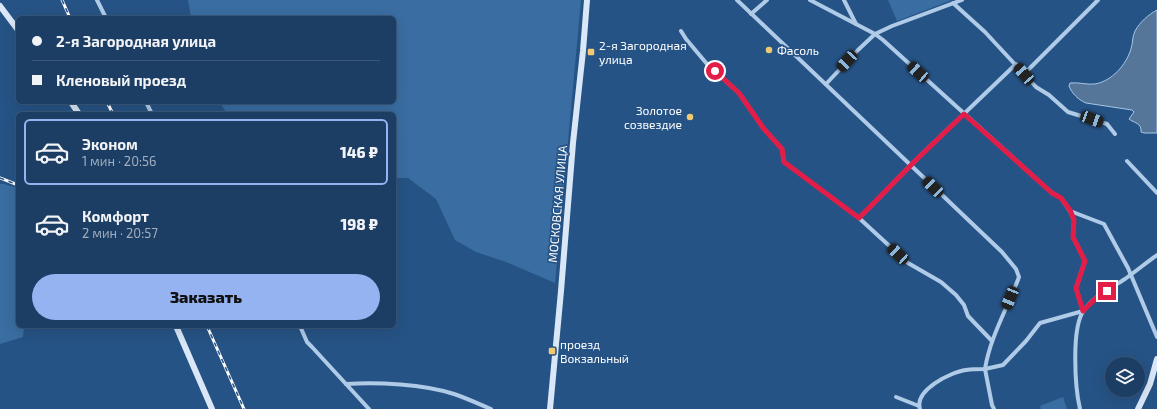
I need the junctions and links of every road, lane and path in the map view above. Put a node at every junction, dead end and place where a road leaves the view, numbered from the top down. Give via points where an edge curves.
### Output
1 (97, 0) edge
2 (587, 0) edge
3 (736, 0) edge
4 (767, 0) edge
5 (810, 0) edge
6 (844, 0) edge
7 (962, 0) edge
8 (1098, 0) edge
9 (953, 3) junction
10 (0, 6) edge
11 (751, 14) junction
12 (105, 16) edge
13 (856, 24) junction
14 (16, 27) edge
15 (681, 31) dead end
16 (875, 34) junction
17 (1016, 64) junction
18 (1024, 74) junction
19 (826, 84) junction
20 (964, 114) junction
21 (1115, 134) dead end
22 (1127, 161) dead end
23 (911, 165) junction
24 (1157, 193) edge
25 (1070, 210) junction
26 (859, 218) junction
27 (1157, 255) edge
28 (1131, 275) junction
29 (1083, 311) junction
30 (177, 328) edge
31 (301, 328) edge
32 (1157, 337) edge
33 (992, 341) junction
34 (1157, 360) edge
35 (986, 369) junction
36 (346, 384) junction
37 (896, 397) dead end
38 (919, 408) edge
39 (212, 409) edge
40 (368, 409) edge
41 (491, 409) edge
42 (550, 409) edge
43 (994, 409) edge
44 (1080, 409) edge
45 (1138, 409) edge

1 - 12 street
2 - 42 main road, МОСКОВСКАЯ УЛИЦА
3 - 11 street
4 - 11 street
5 - 13 street
6 - 13 street
7 - 9 street
8 - 18 street
9 - 16 street
9 - 17 street
10 - 14 main road
11 - 19 street
13 - 16 street
15 - 26 street via 707,64 739,93 764,129 782,149 784,162
16 - 19 street
16 - 20 street
17 - 18 street
17 - 20 street
18 - 21 street via 1068,112 1107,124
19 - 23 street
20 - 23 street
20 - 25 street via 1052,193 1061,198
22 - 24 street
23 - 26 street
23 - 33 street via 1002,252 1016,269 1019,277
25 - 28 street via 1104,224
25 - 29 street via 1074,220 1073,237 1085,261 1076,288
26 - 33 street via 908,263 941,282 956,295 968,316
27 - 28 street
28 - 29 street via 1095,299
28 - 32 street
29 - 35 street via 1040,323 1003,365
29 - 44 street via 1076,342 1076,379
30 - 39 main road
31 - 36 street via 307,342
33 - 35 street
34 - 45 main road via 1150,384
35 - 38 street via 965,370 947,377 926,390 920,399
35 - 43 street
36 - 40 street
36 - 41 street via 425,388 453,394
37 - 38 street

